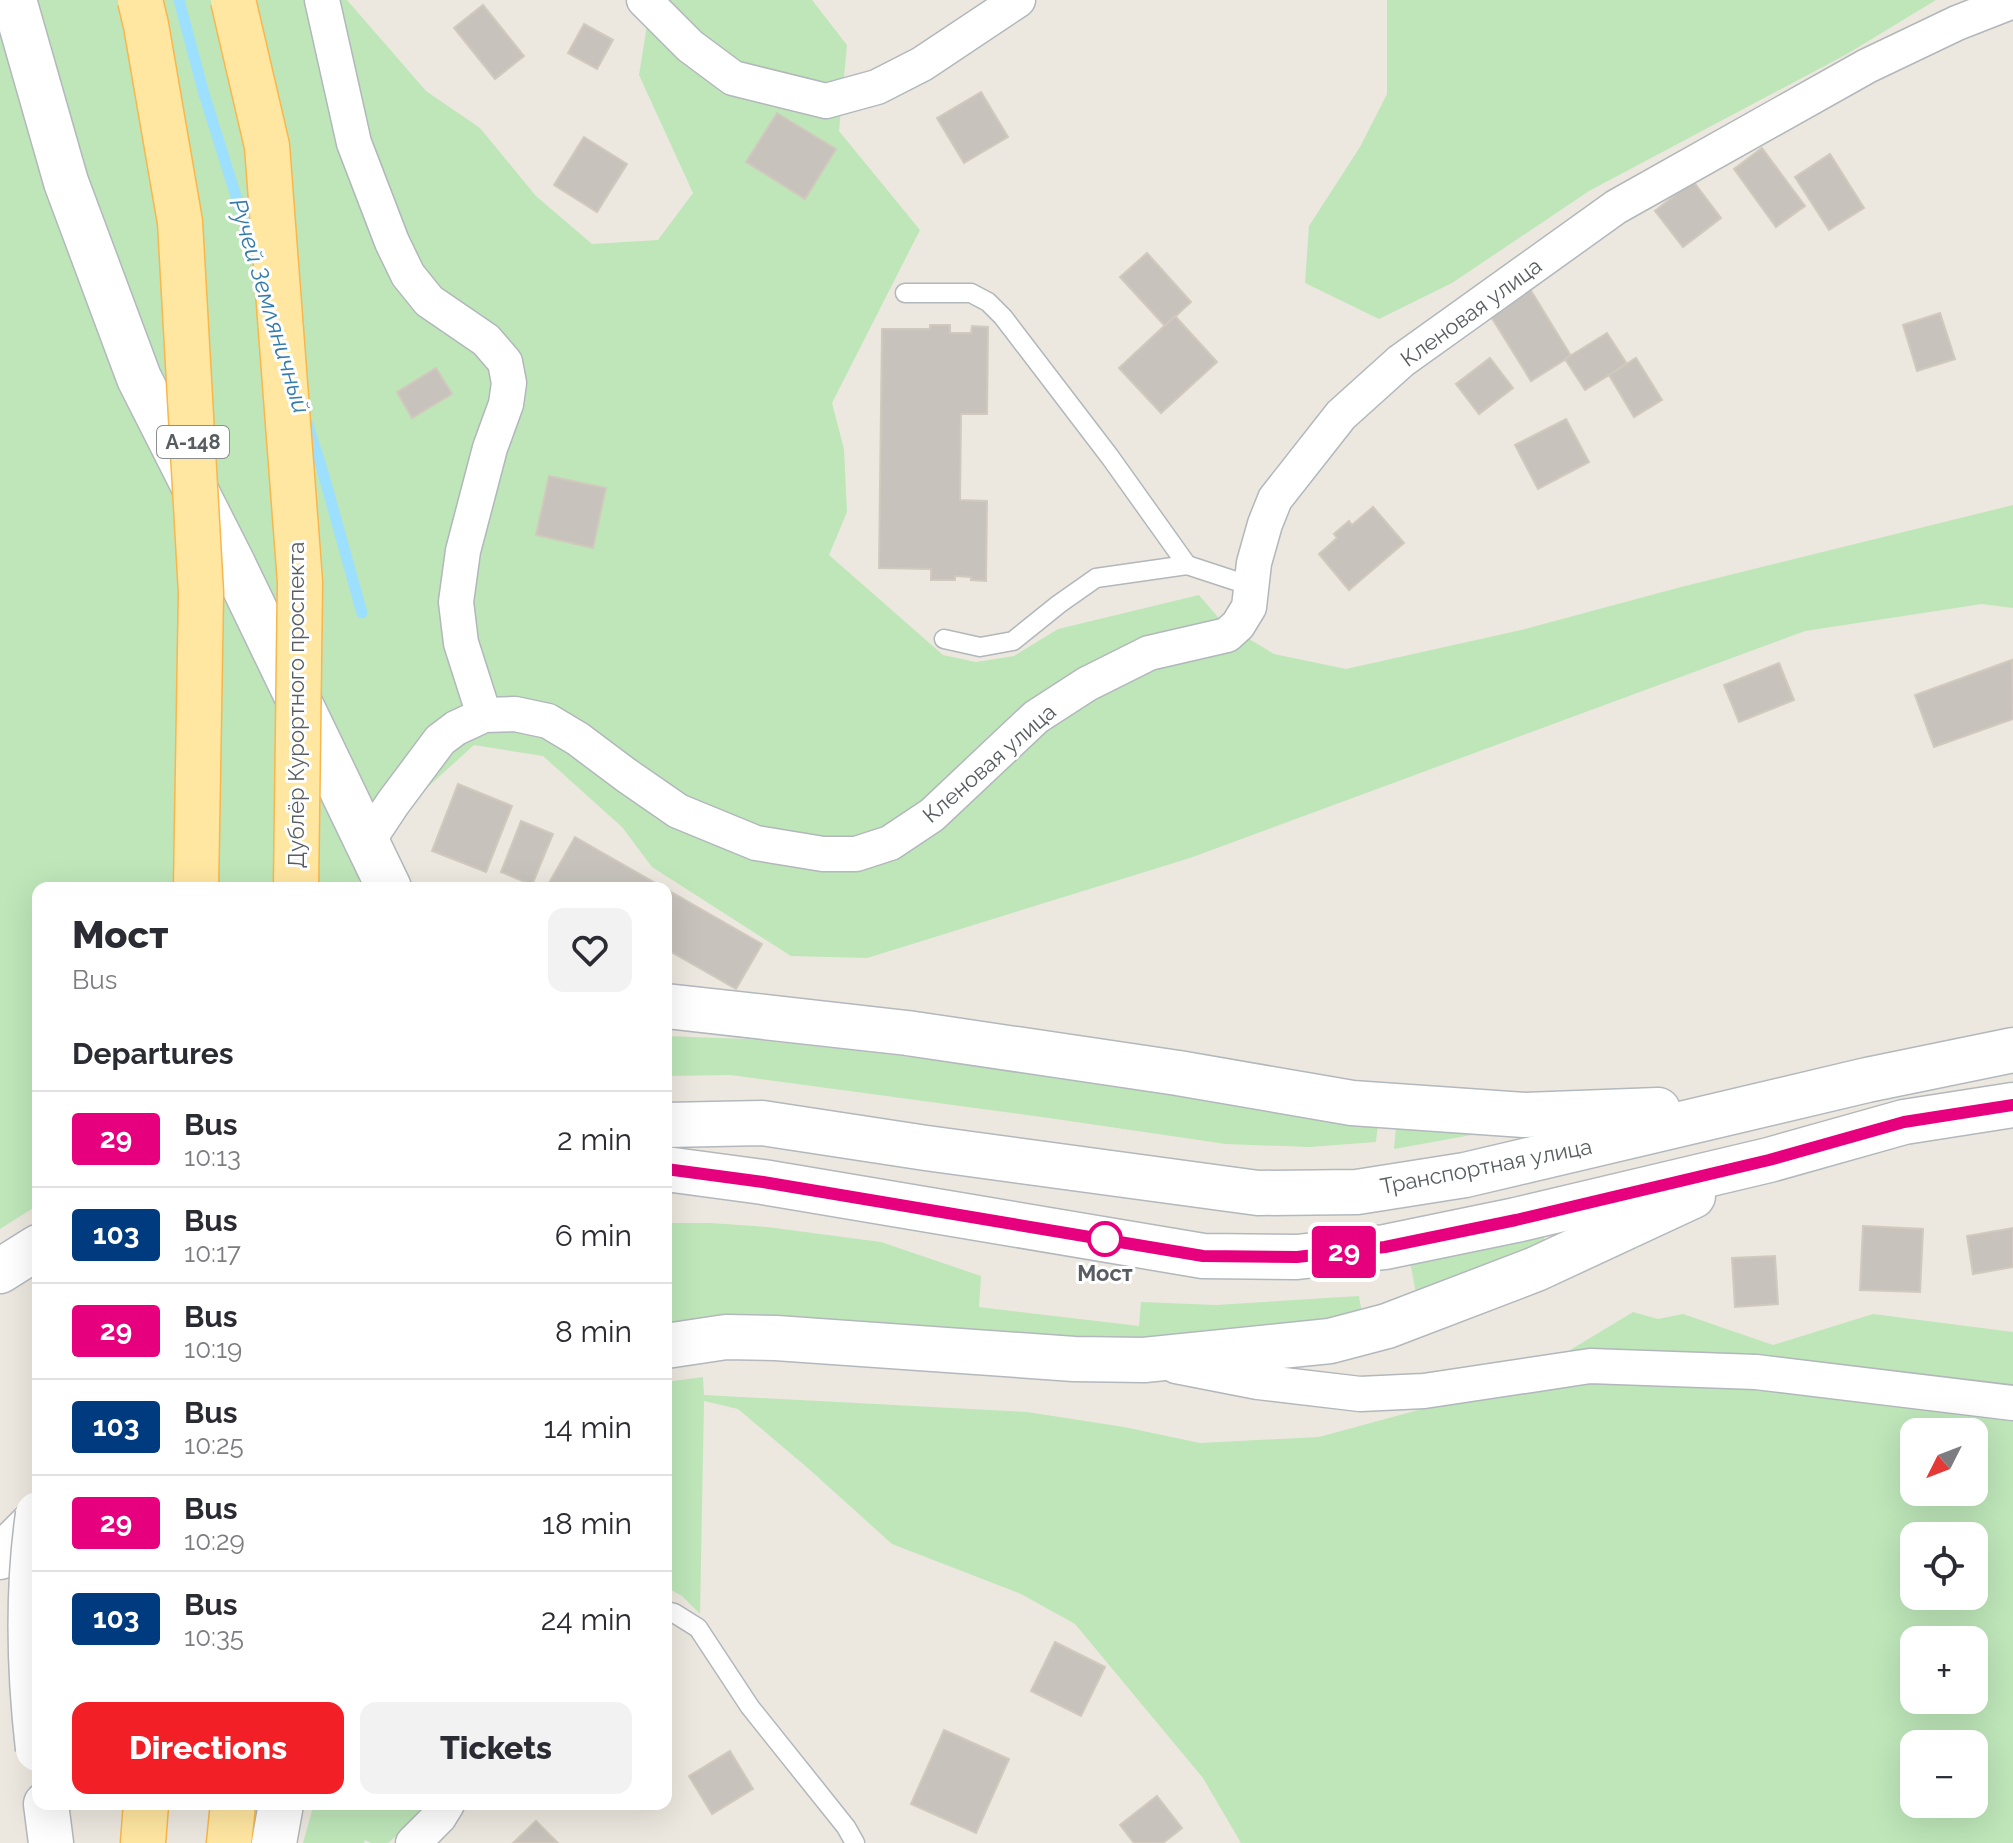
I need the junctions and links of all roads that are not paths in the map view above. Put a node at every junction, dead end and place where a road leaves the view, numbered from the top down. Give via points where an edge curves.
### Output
1 (14, 0) edge
2 (140, 0) edge
3 (233, 0) edge
4 (322, 0) edge
5 (644, 0) edge
6 (1018, 0) edge
7 (2013, 1) edge
8 (905, 293) dead end
9 (1187, 565) junction
10 (1251, 586) junction
11 (944, 639) dead end
12 (484, 715) junction
13 (367, 842) junction
14 (196, 882) edge
15 (296, 882) edge
16 (386, 882) edge
17 (672, 1007) edge
18 (2013, 1050) edge
19 (2013, 1105) edge
20 (1756, 1106) junction
21 (672, 1125) edge
22 (1769, 1160) junction
23 (672, 1170) edge
24 (32, 1251) edge
25 (0, 1271) edge
26 (672, 1345) edge
27 (1144, 1360) junction
28 (2013, 1403) edge
29 (32, 1523) edge
30 (0, 1557) edge
31 (32, 1559) edge
32 (672, 1612) edge
33 (32, 1665) edge
34 (47, 1810) edge
35 (146, 1810) edge
36 (232, 1810) edge
37 (280, 1810) edge
38 (443, 1810) edge
39 (51, 1843) edge
40 (143, 1843) edge
41 (229, 1843) edge
42 (274, 1843) edge
43 (413, 1843) edge
44 (855, 1843) edge

1 - 13 main road via 66,182 139,378
2 - 14 main road, А-148, bridge via 181,237 201,593
3 - 15 main road, Дублёр Курортного проспекта, bridge via 267,146 300,582
4 - 12 street via 354,143 408,275 429,301 486,340 505,362 506,404 463,551 456,602 461,643
5 - 6 street via 690,46 733,78 826,101 877,87 922,64
7 - 10 street, Кленовая улица via 1867,66 1616,207 1401,361 1341,415 1275,499
8 - 9 lane via 971,293 988,302
9 - 10 lane
9 - 11 lane via 1096,578 1013,641 980,647
10 - 12 street, Кленовая улица via 1249,607 1227,635 1149,653 1087,684 1036,717 932,815 890,843 856,854 756,843 678,811 548,721
12 - 13 street, Кленовая улица via 440,740
13 - 16 main road
17 - 20 main road via 907,1033 1352,1103 1524,1115
18 - 20 main road, Транспортная улица
19 - 22 main road via 1904,1122
20 - 21 main road, Транспортная улица via 1465,1175 1357,1192 1258,1193 762,1123
22 - 23 main road via 1385,1247 1297,1257 1203,1256
22 - 27 main road via 1536,1269 1387,1326 1330,1341
24 - 25 main road
26 - 27 main road via 726,1337 776,1338
27 - 28 street via 1258,1382 1360,1394 1424,1391 1590,1366 1756,1372
29 - 30 main road
31 - 33 main road, bridge
32 - 44 lane via 698,1628 750,1707
34 - 39 main road
35 - 40 main road
36 - 41 main road
37 - 42 main road
38 - 43 street

